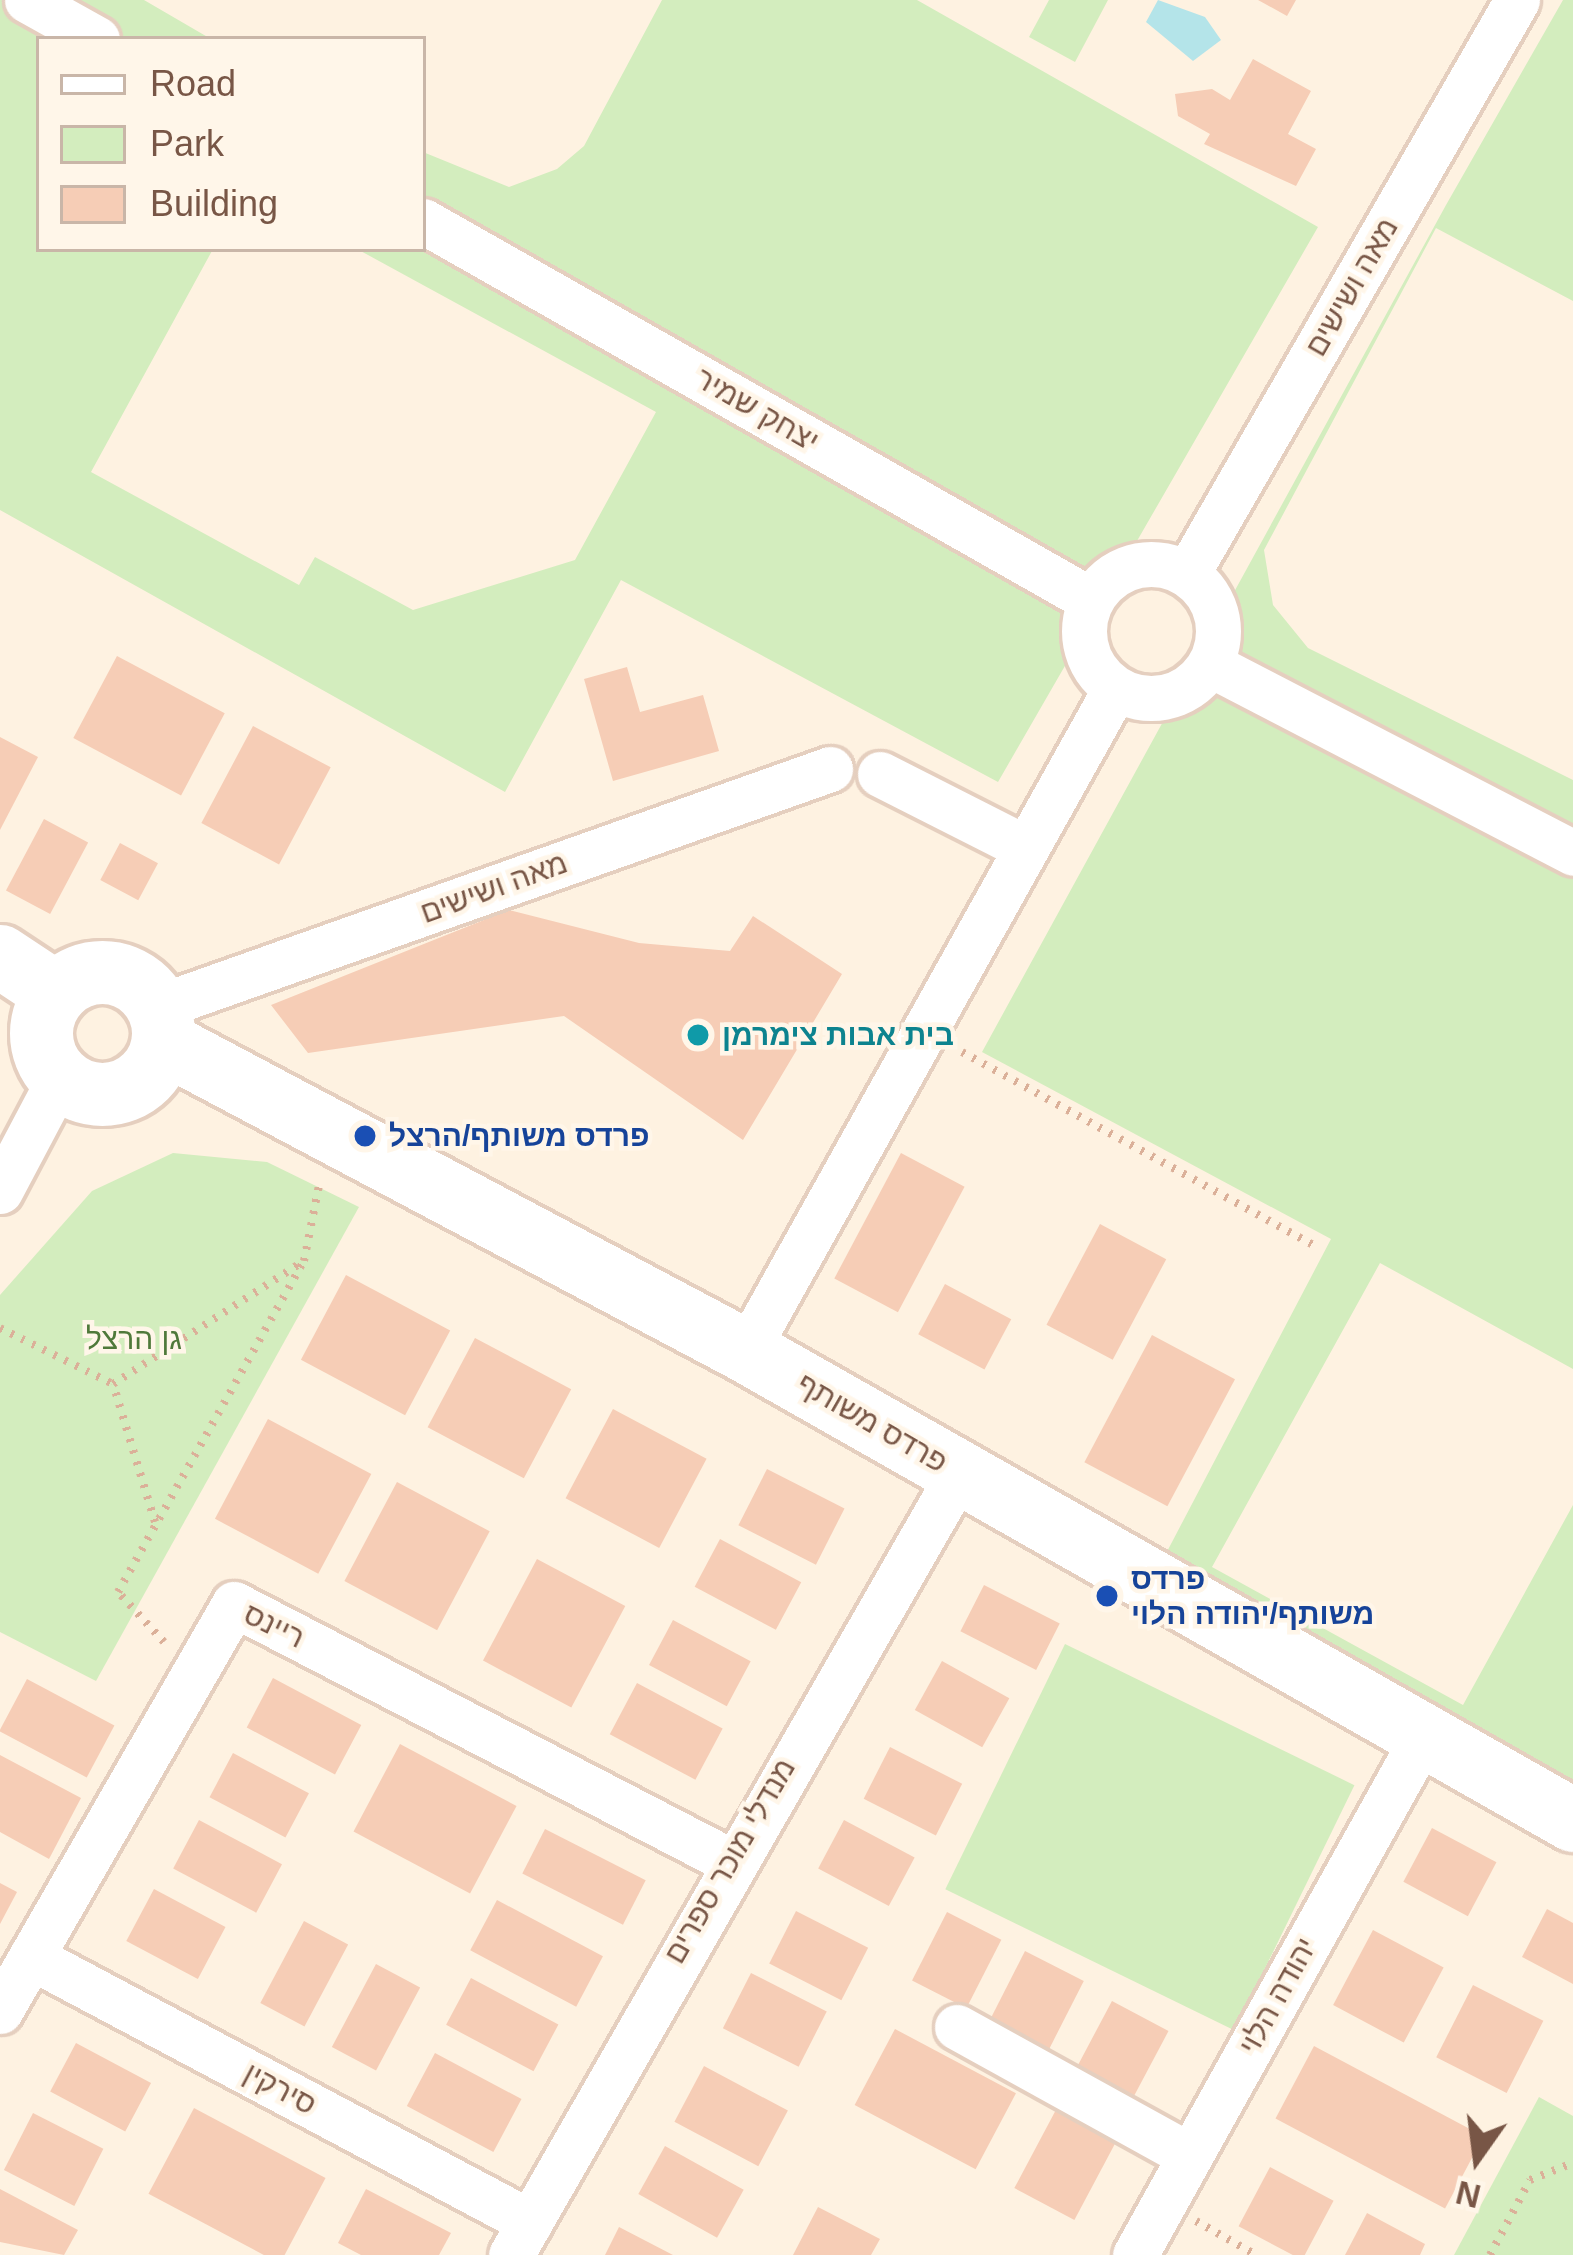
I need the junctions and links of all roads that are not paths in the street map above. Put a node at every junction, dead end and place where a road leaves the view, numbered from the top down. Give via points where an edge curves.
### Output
1 (27, 0) edge
2 (1517, 0) edge
3 (92, 36) edge
4 (426, 223) edge
5 (1187, 574) junction
6 (1091, 600) junction
7 (1210, 665) junction
8 (1115, 689) junction
9 (830, 769) dead end
10 (880, 773) dead end
11 (1024, 847) junction
12 (1573, 853) edge
13 (0, 956) edge
14 (56, 993) junction
15 (160, 1025) junction
16 (60, 1077) junction
17 (0, 1191) edge
18 (746, 1352) junction
19 (959, 1474) junction
20 (1423, 1737) junction
21 (1573, 1820) edge
22 (728, 1860) junction
23 (31, 1957) junction
24 (0, 2011) edge
25 (957, 2027) dead end
26 (1189, 2155) junction
27 (520, 2238) edge
28 (1135, 2255) edge

1 - 3 street
2 - 5 street, מאה ושישים
4 - 6 street, יצחק שמיר
5 - 6 street via 1129,567
5 - 7 street via 1218,621
6 - 8 street via 1084,639
7 - 8 street via 1173,695
7 - 12 street
8 - 11 street
9 - 15 street, מאה ושישים
10 - 11 street
11 - 18 street
13 - 14 street
14 - 15 street via 85,974 119,974
14 - 16 street via 42,1045
15 - 16 street via 130,1087 94,1093
15 - 18 street, פרדס משותף
16 - 17 street
18 - 19 street, פרדס משותף
19 - 20 street, פרדס משותף
19 - 22 street, מנדלי מוכר ספרים
20 - 21 street, פרדס משותף
20 - 26 street, יהודה הלוי
22 - 23 street, ריינס via 234,1604
22 - 27 street, מנדלי מוכר ספרים
23 - 24 street, ריינס
23 - 27 street, סירקין
25 - 26 street
26 - 28 street, יהודה הלוי

